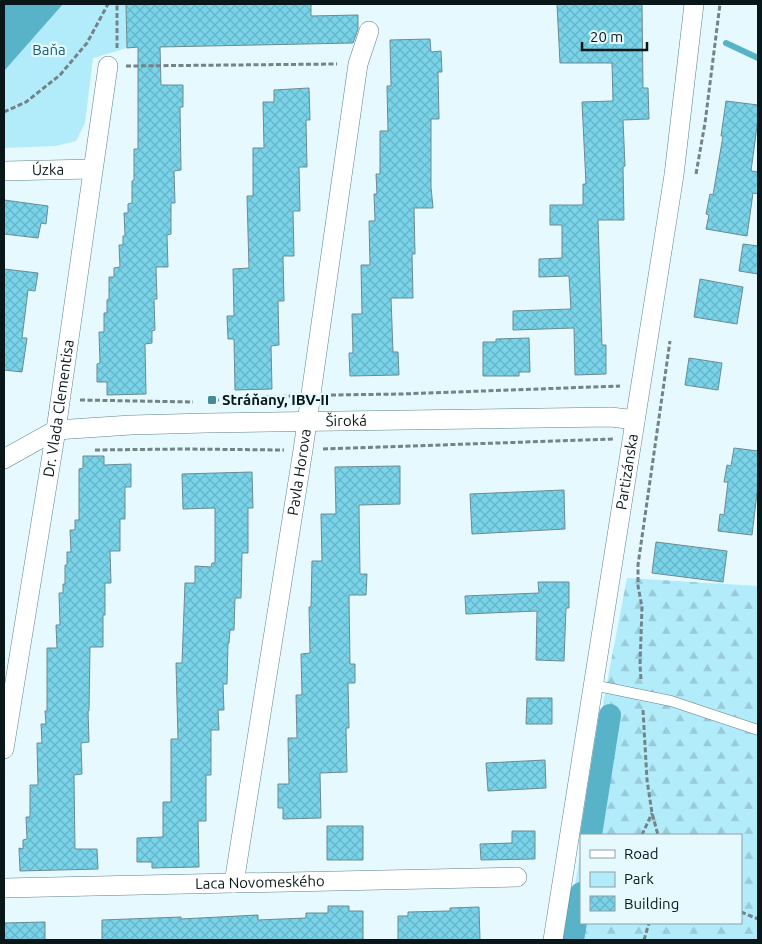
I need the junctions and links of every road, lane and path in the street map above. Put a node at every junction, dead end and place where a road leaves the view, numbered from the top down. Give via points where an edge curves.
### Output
1 (108, 4) edge
2 (117, 4) edge
3 (694, 4) edge
4 (720, 4) edge
5 (369, 31) dead end
6 (358, 64) junction
7 (108, 66) junction
8 (4, 112) edge
9 (92, 169) junction
10 (4, 171) edge
11 (695, 182) dead end
12 (672, 333) dead end
13 (635, 420) junction
14 (307, 421) junction
15 (56, 430) junction
16 (4, 458) edge
17 (592, 685) junction
18 (642, 695) junction
19 (758, 730) edge
20 (4, 749) edge
21 (652, 813) junction
22 (642, 834) edge
23 (658, 834) edge
24 (517, 878) dead end
25 (234, 883) junction
26 (4, 888) edge
27 (742, 912) edge
28 (758, 919) edge
29 (649, 924) edge
30 (553, 940) edge
31 (644, 940) edge

1 - 8 path via 87,43 60,75 26,102
2 - 7 path via 117,49
3 - 13 street, Partizánska via 674,175
4 - 11 path
5 - 6 street, Pavla Horova
6 - 7 path
6 - 14 street, Pavla Horova
7 - 9 street, Dr. Vlada Clementisa
9 - 10 street, Úzka
9 - 15 street, Dr. Vlada Clementisa
12 - 18 path via 638,565 642,606
13 - 14 street, Široká via 611,417
13 - 17 street, Partizánska
14 - 15 street, Široká
14 - 25 street, Pavla Horova
15 - 16 street, Široká
15 - 20 street, Dr. Vlada Clementisa
17 - 18 lane
17 - 30 street, Partizánska
18 - 19 lane via 671,701
18 - 21 path
21 - 22 path
21 - 23 path
24 - 25 street, Laca Novomeského
25 - 26 street, Laca Novomeského
27 - 28 path
29 - 31 path

